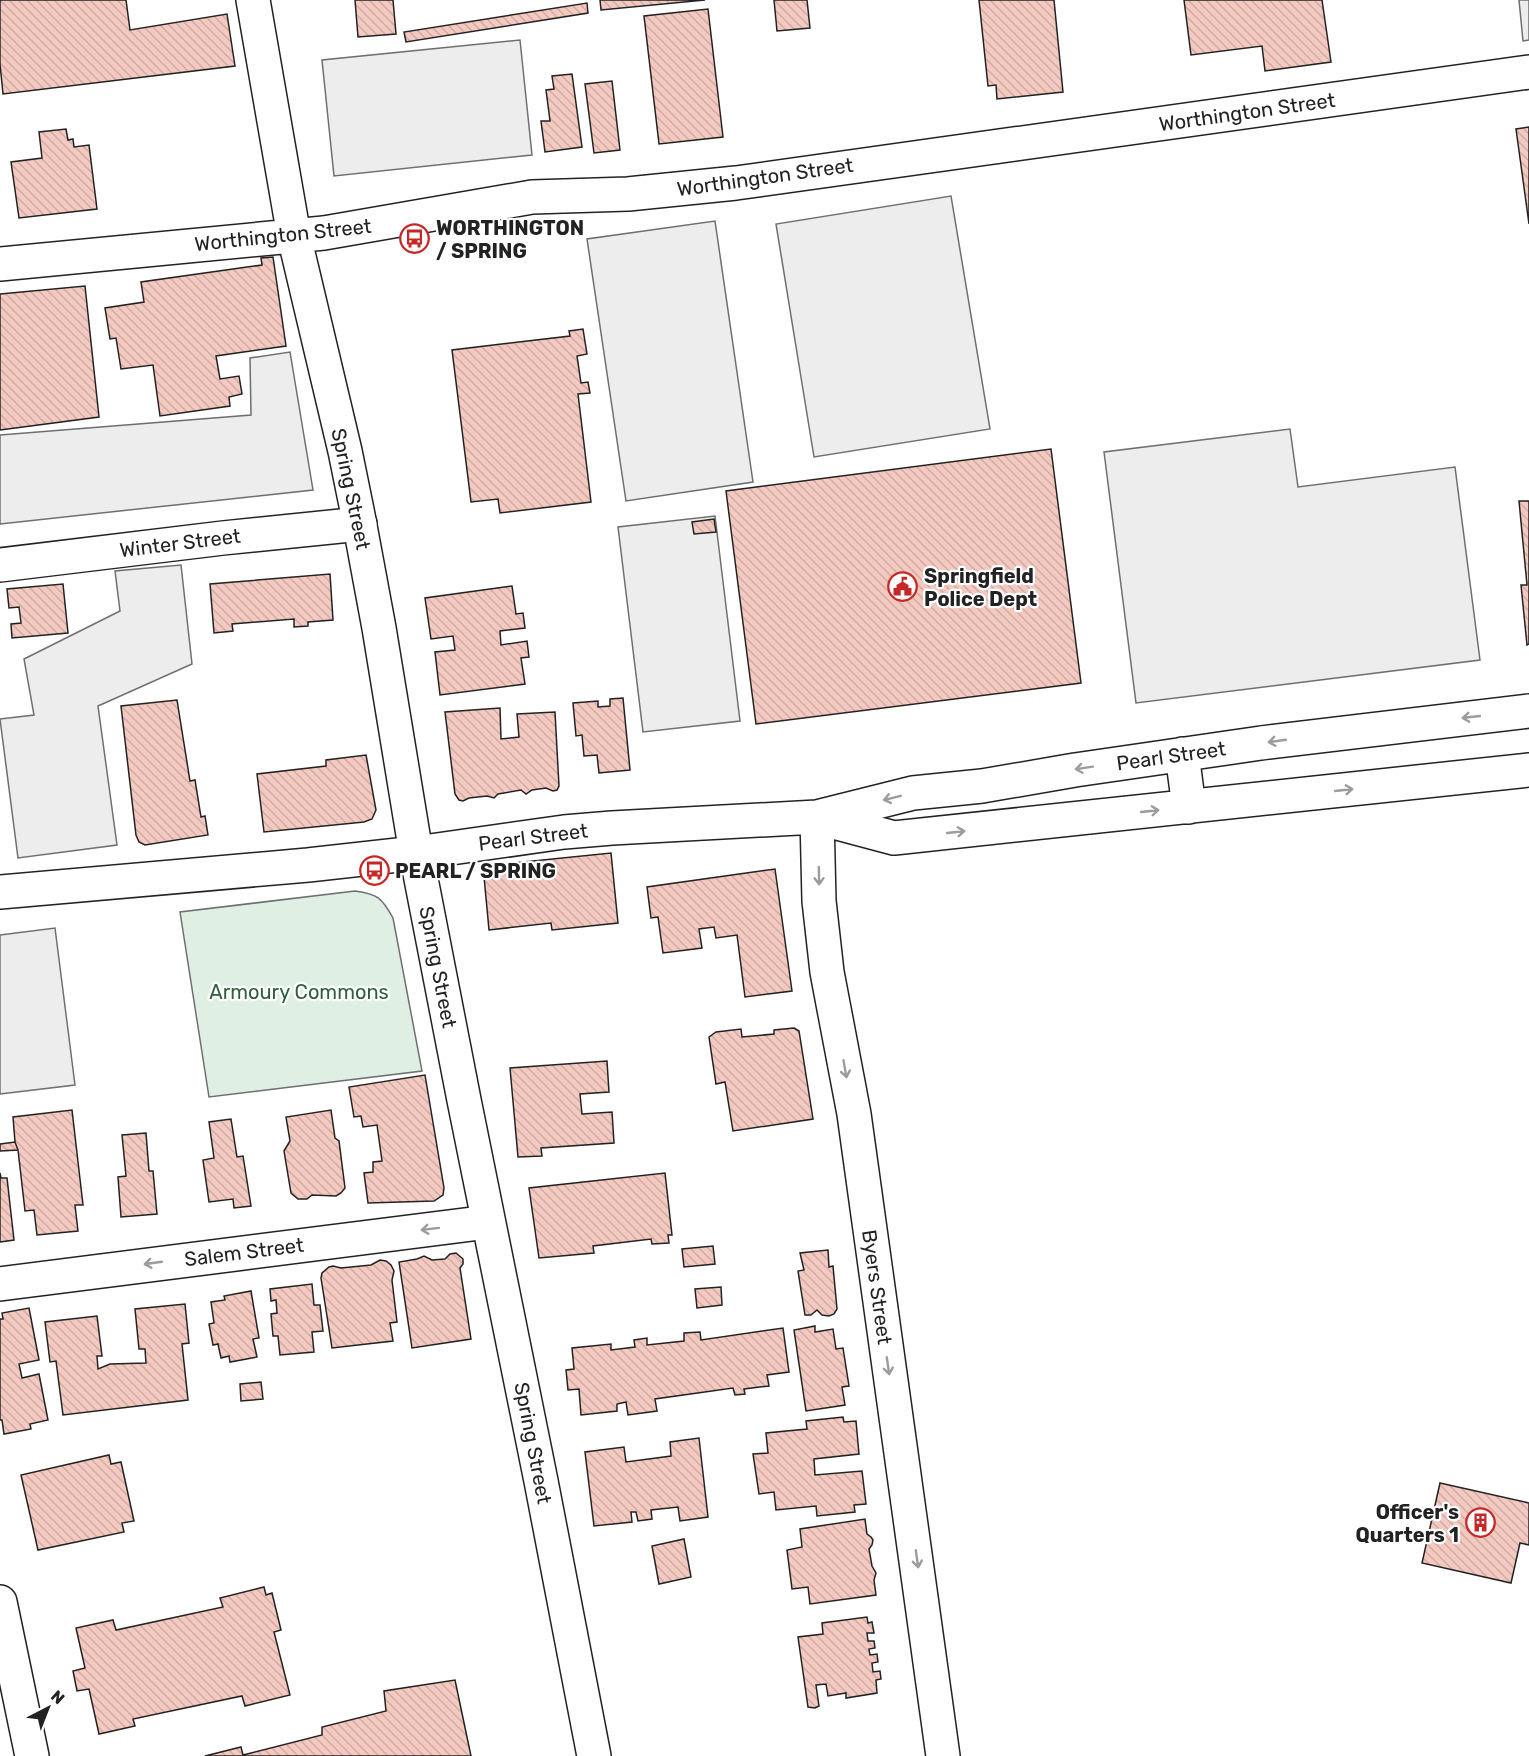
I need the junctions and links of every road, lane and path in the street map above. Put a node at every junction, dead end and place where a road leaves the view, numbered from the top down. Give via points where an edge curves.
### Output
1 (253, 0) edge
2 (1529, 72) edge
3 (294, 236) junction
4 (0, 264) edge
5 (360, 524) junction
6 (0, 565) edge
7 (1529, 711) edge
8 (1182, 754) junction
9 (1529, 770) edge
10 (1190, 807) junction
11 (817, 818) junction
12 (416, 853) junction
13 (0, 892) edge
14 (488, 1222) junction
15 (0, 1284) edge
16 (0, 1602) edge
17 (32, 1756) edge
18 (594, 1756) edge
19 (943, 1756) edge

1 - 3 street, Spring Street
2 - 3 street, Worthington Street via 700,187 532,197
3 - 4 street, Worthington Street
3 - 5 street, Spring Street
5 - 6 street, Winter Street
5 - 12 street, Spring Street
7 -> 8 street, Pearl Street
8 - 10 street
8 -> 11 street, Pearl Street via 913,793
10 -> 9 street, Pearl Street
11 -> 10 street, Pearl Street via 894,838
11 - 12 street, Pearl Street via 564,832
11 -> 19 street, Byers Street via 819,901 827,972 854,1114
12 - 13 street, Pearl Street
12 - 14 street, Spring Street
14 -> 15 street, Salem Street
14 - 18 street, Spring Street
16 - 17 street

